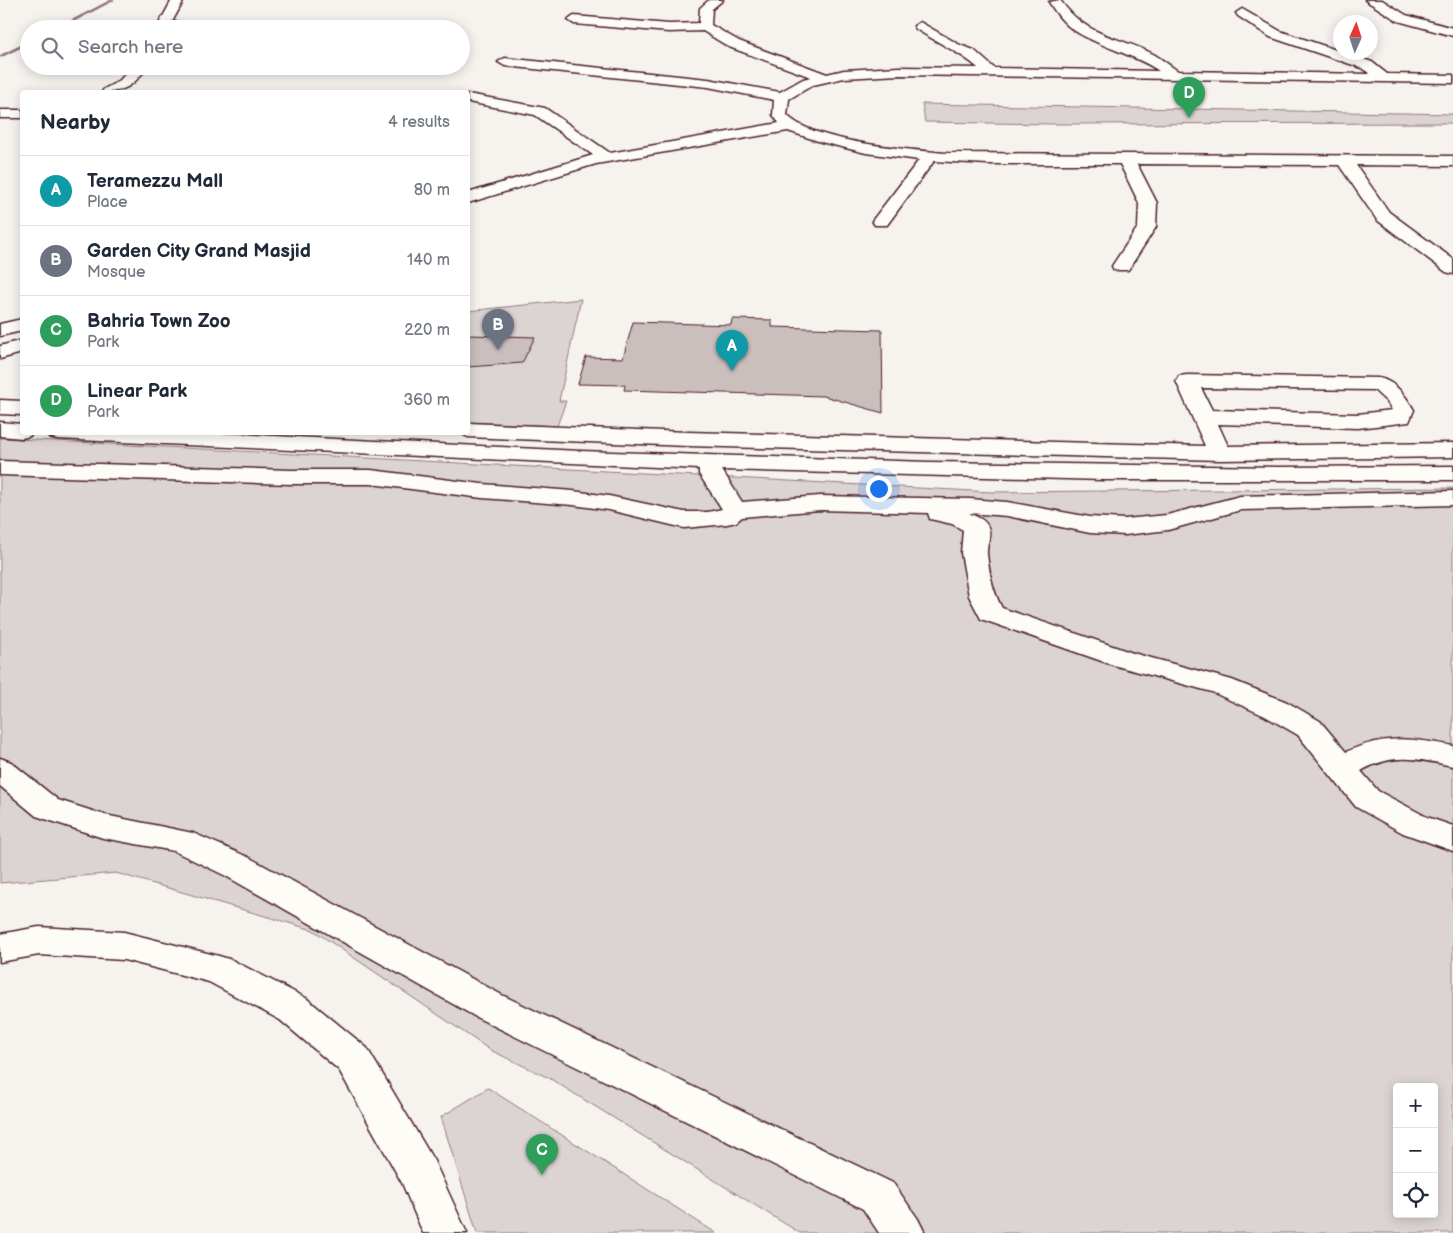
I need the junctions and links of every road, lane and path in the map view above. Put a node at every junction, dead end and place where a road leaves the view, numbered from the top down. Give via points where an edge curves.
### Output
1 (178, 0) edge
2 (717, 0) edge
3 (1371, 0) edge
4 (1055, 2) dead end
5 (1242, 12) dead end
6 (167, 20) edge
7 (574, 20) dead end
8 (920, 26) dead end
9 (705, 27) junction
10 (1453, 32) edge
11 (505, 62) dead end
12 (991, 72) junction
13 (1174, 74) junction
14 (132, 75) edge
15 (826, 78) junction
16 (1385, 78) junction
17 (1453, 79) edge
18 (113, 90) edge
19 (782, 97) junction
20 (470, 98) edge
21 (0, 114) edge
22 (20, 114) edge
23 (789, 126) junction
24 (931, 155) junction
25 (607, 158) junction
26 (1126, 159) junction
27 (1344, 160) junction
28 (1453, 161) edge
29 (470, 197) edge
30 (881, 221) dead end
31 (1121, 266) dead end
32 (1453, 268) edge
33 (20, 325) edge
34 (0, 330) edge
35 (20, 347) edge
36 (0, 353) edge
37 (0, 407) edge
38 (20, 408) edge
39 (1204, 417) junction
40 (0, 429) edge
41 (20, 430) edge
42 (470, 430) edge
43 (109, 435) edge
44 (1399, 450) junction
45 (1453, 450) edge
46 (1220, 453) junction
47 (710, 464) junction
48 (0, 468) edge
49 (1421, 473) junction
50 (1453, 473) edge
51 (1453, 498) edge
52 (906, 506) junction
53 (735, 510) junction
54 (1076, 523) junction
55 (976, 530) junction
56 (1453, 756) edge
57 (1342, 768) junction
58 (0, 769) edge
59 (1453, 839) edge
60 (0, 948) edge
61 (445, 1233) edge
62 (903, 1233) edge

1 - 6 street
2 - 9 street via 706,8
3 - 10 street via 1402,18
4 - 13 street via 1068,20 1095,36 1150,58
5 - 16 street via 1275,34 1366,65
7 - 9 street via 669,28
8 - 12 street via 954,48 969,53
9 - 15 street via 734,44
11 - 19 street via 708,83
12 - 13 street
12 - 15 street via 899,71
13 - 16 street
14 - 18 street
15 - 19 street via 808,82
16 - 17 street
19 - 23 street via 780,115
20 - 25 street via 540,111
21 - 22 street
23 - 24 street via 816,137 874,150
23 - 25 street
24 - 26 street
24 - 30 street
25 - 29 street
26 - 27 street
26 - 31 street via 1148,203 1147,227
27 - 28 street
27 - 32 street via 1384,216
33 - 34 street
35 - 36 street
37 - 38 street
39 - 39 street via 1187,382 1379,384 1396,398 1403,410 1401,417 1358,421
39 - 46 street
40 - 41 street
42 - 46 street via 697,440
43 - 47 street
44 - 45 street
44 - 46 street
44 - 49 street
47 - 49 street via 1246,475
47 - 53 street via 711,474
48 - 53 street via 371,477 573,498 684,520 726,517
49 - 50 street
51 - 54 street via 1240,503 1168,522 1125,527
52 - 53 street via 820,503
52 - 54 street via 938,504 1007,509
52 - 55 street via 959,518
54 - 55 street via 1059,526 1007,522
55 - 57 street via 974,553 982,596 991,612 1123,659 1222,686 1276,709 1309,728
56 - 57 street via 1416,748 1385,747
57 - 59 street via 1367,799 1415,825
58 - 62 street via 47,808 103,826 181,841 236,866 489,1006 878,1196
60 - 61 street via 39,942 124,946 219,970 293,1009 354,1059 419,1174

